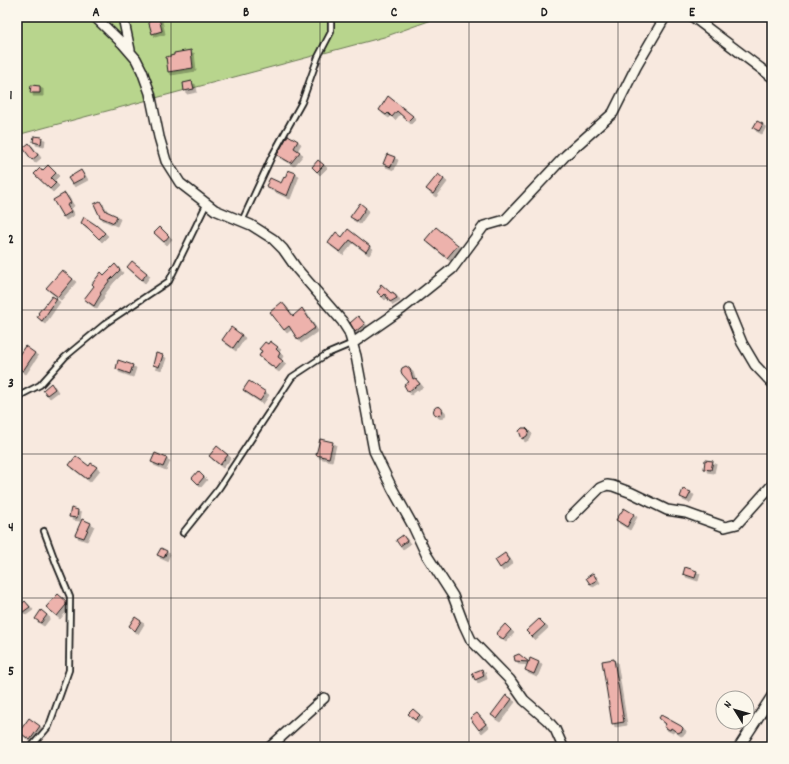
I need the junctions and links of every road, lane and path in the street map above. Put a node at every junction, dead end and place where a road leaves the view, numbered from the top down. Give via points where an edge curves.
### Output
1 (95, 17) edge
2 (123, 17) edge
3 (331, 17) edge
4 (664, 17) edge
5 (693, 17) edge
6 (130, 52) junction
7 (772, 77) edge
8 (207, 203) junction
9 (242, 222) junction
10 (728, 310) dead end
11 (353, 342) junction
12 (772, 383) edge
13 (17, 396) edge
14 (772, 485) edge
15 (571, 517) dead end
16 (44, 531) dead end
17 (183, 534) dead end
18 (772, 696) edge
19 (324, 698) dead end
20 (31, 747) edge
21 (270, 747) edge
22 (564, 747) edge
23 (739, 747) edge

1 - 6 street
2 - 6 street
3 - 9 lane via 331,32 318,57 302,102 272,156
4 - 11 street via 613,113 566,154 506,220 484,226 452,269 402,309
5 - 7 street
6 - 8 street via 142,71 150,93 166,161 180,183
8 - 9 street via 215,210
8 - 13 lane via 169,281 106,323 65,357 40,385
9 - 11 street via 273,239 283,249 342,322
10 - 12 street via 755,365
11 - 17 lane via 327,354 292,377 219,488
11 - 22 street via 374,451 426,554 453,596 471,640 510,680 524,700 555,729
14 - 15 street via 737,524 730,526 667,510 632,493 607,485 600,488
16 - 20 lane via 70,597 69,670 49,726
18 - 23 street
19 - 21 street

